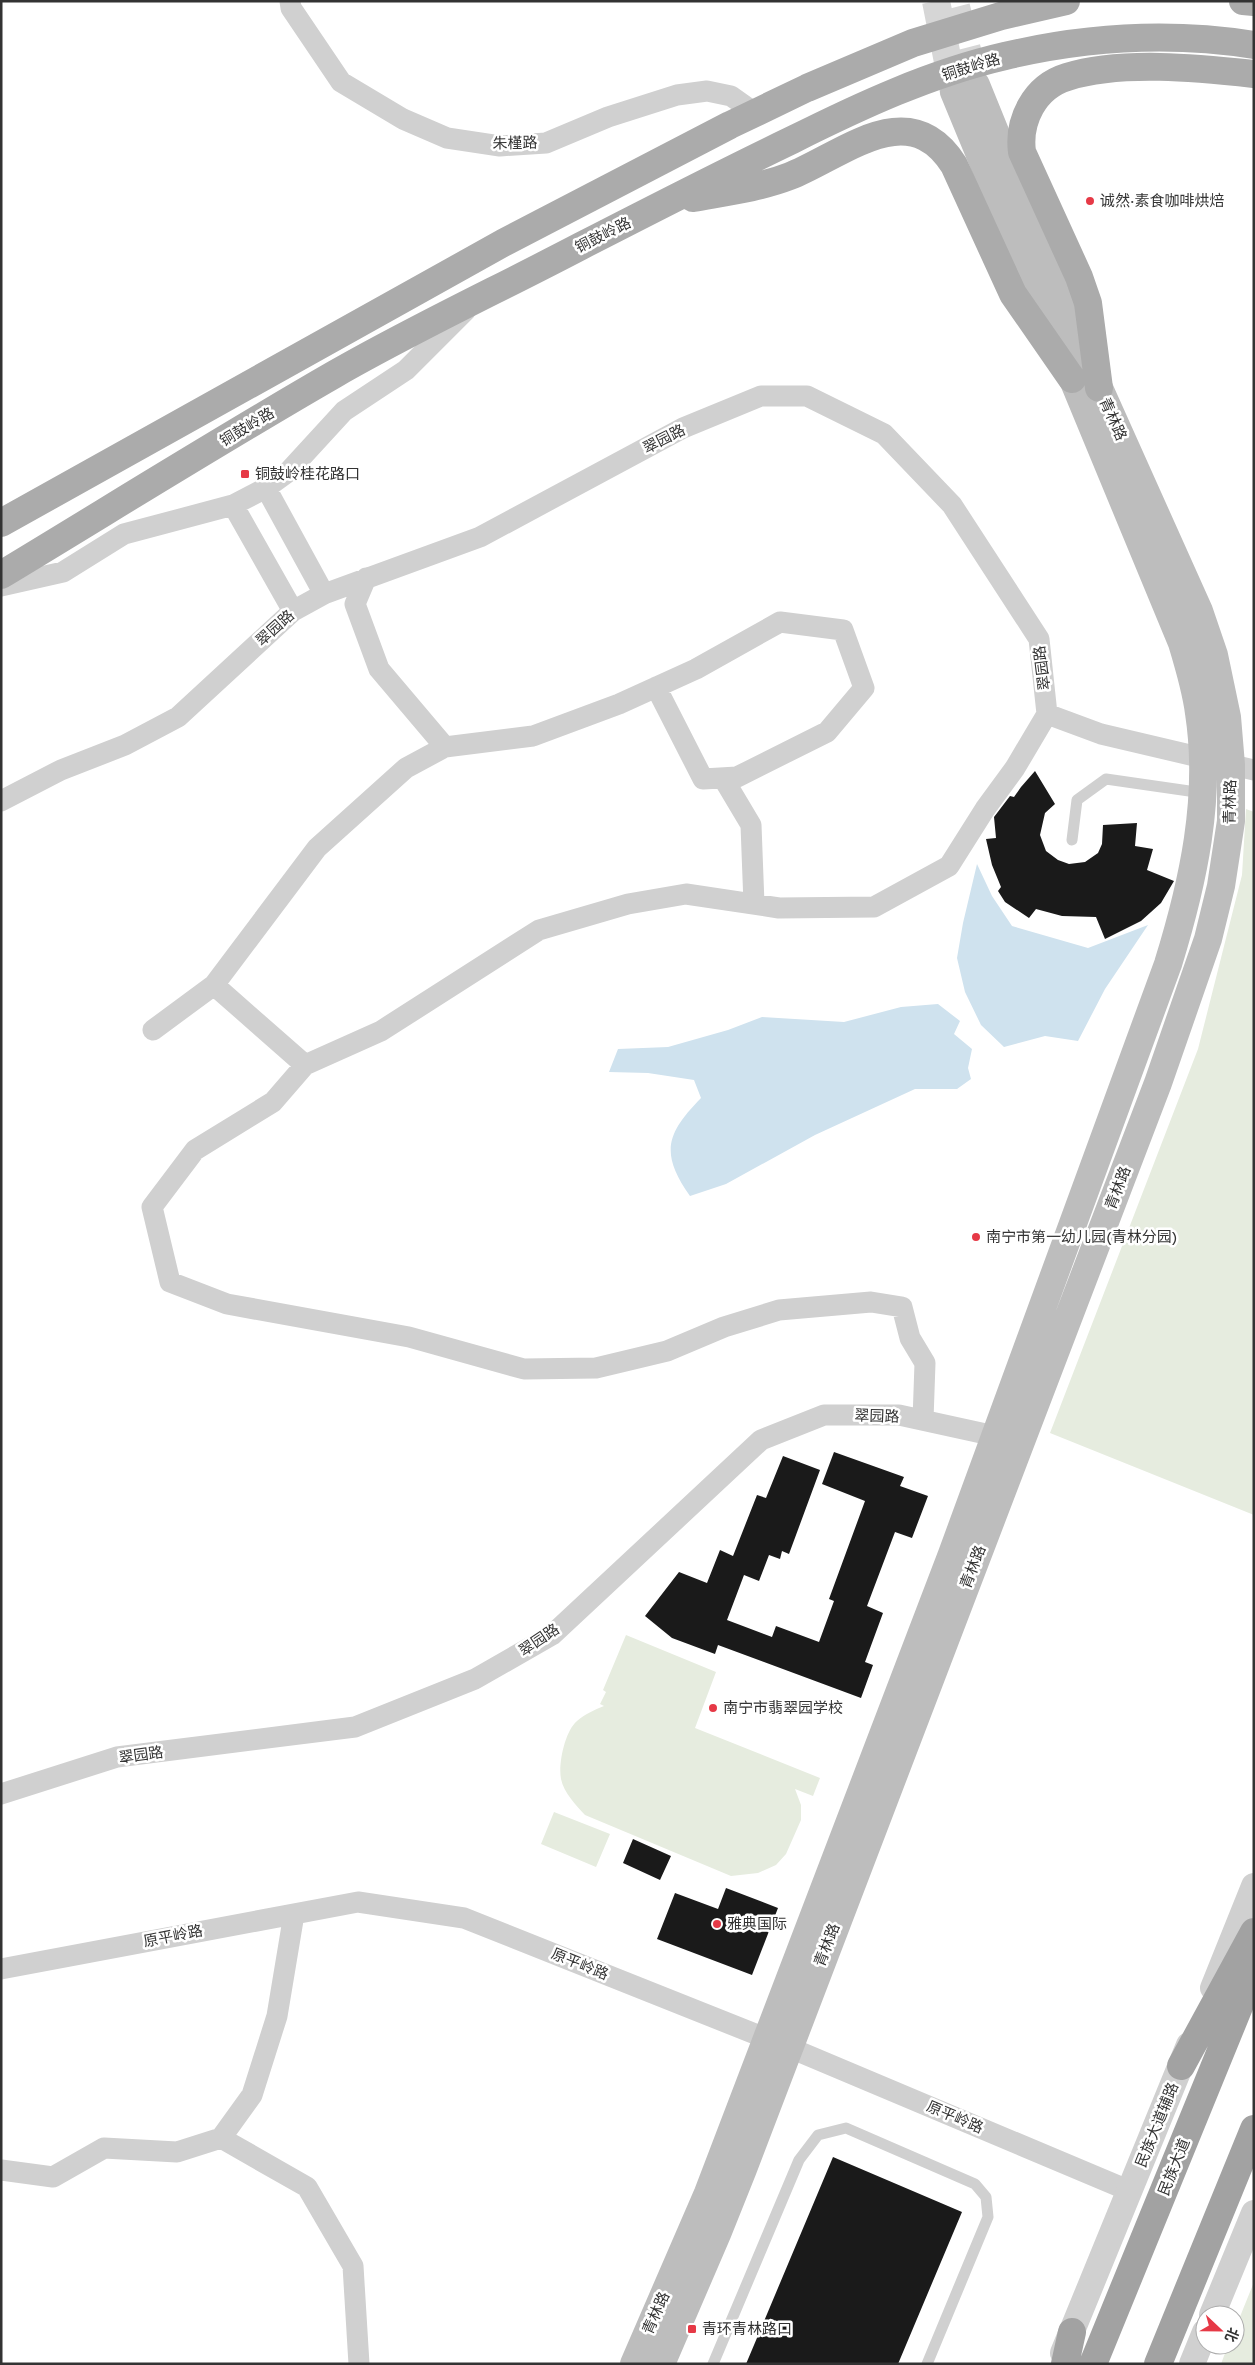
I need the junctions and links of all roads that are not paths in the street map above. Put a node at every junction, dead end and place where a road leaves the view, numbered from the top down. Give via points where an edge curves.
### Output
1 (290, 1) edge
2 (1066, 1) edge
3 (1243, 1) edge
4 (1254, 2) edge
5 (1254, 44) edge
6 (1254, 74) edge
7 (754, 113) junction
8 (663, 204) junction
9 (474, 302) junction
10 (1072, 379) junction
11 (1099, 388) junction
12 (266, 488) junction
13 (233, 505) junction
14 (1, 523) edge
15 (1, 575) edge
16 (366, 578) junction
17 (1, 586) edge
18 (324, 594) junction
19 (293, 611) junction
20 (656, 687) junction
21 (1047, 714) junction
22 (445, 747) junction
23 (1202, 758) junction
24 (1242, 768) edge
25 (722, 778) junction
26 (1203, 793) junction
27 (1, 801) edge
28 (1072, 840) dead end
29 (754, 904) junction
30 (214, 985) junction
31 (153, 1030) dead end
32 (305, 1065) junction
33 (923, 1420) junction
34 (1007, 1441) junction
35 (1, 1794) edge
36 (1254, 1886) edge
37 (294, 1914) junction
38 (1254, 1932) edge
39 (1, 1969) edge
40 (1254, 1970) edge
41 (778, 2042) junction
42 (1181, 2066) junction
43 (1254, 2129) edge
44 (221, 2138) junction
45 (1, 2170) edge
46 (1130, 2191) junction
47 (1254, 2213) edge
48 (1216, 2305) edge
49 (1072, 2332) junction
50 (359, 2364) edge
51 (634, 2364) edge
52 (661, 2364) edge
53 (713, 2364) edge
54 (927, 2364) edge
55 (1059, 2364) edge
56 (1065, 2364) edge
57 (1094, 2364) edge
58 (1158, 2364) edge

1 - 7 street, 朱槿路 via 291,8 341,82 403,118 447,138 500,146 546,143 608,117 677,94 707,91 731,96
2 - 7 main road via 1001,16 914,43
3 - 4 main road
5 - 8 main road, 铜鼓岭路 via 1220,39 1106,39 1004,56 928,80 842,115
6 - 11 main road via 1163,67 1090,72 1055,82 1028,110 1020,132 1022,152 1088,303
7 - 14 main road via 503,243
8 - 9 main road, 铜鼓岭路
8 - 10 main road via 769,183 876,134 896,131 929,139 947,155 1013,294
9 - 12 street via 406,370 344,411 288,472
9 - 15 main road, 铜鼓岭路 via 337,373
10 - 11 main road, 青林路 via 965,89
10 - 23 main road, 青林路 via 1182,643 1199,714
11 - 24 main road, 青林路 via 1202,620
12 - 13 street
12 - 18 street
13 - 17 street via 124,534 63,572
13 - 19 street
16 - 18 street, 翠园路
16 - 21 street, 翠园路 via 480,537 683,428 761,396 807,396 884,434 952,505 1039,639
16 - 22 street via 355,604 379,669
18 - 19 street, 翠园路
19 - 27 street, 翠园路 via 178,717 125,745 61,770
20 - 22 street via 533,736
20 - 25 street via 703,779
20 - 25 street via 696,669 780,622 843,630 864,688 827,732 737,776
21 - 23 street via 1101,734
21 - 29 street via 1015,768 948,866 874,907 779,908
22 - 30 street via 406,768 317,848
23 - 24 street
23 - 26 main road, 青林路
24 - 34 main road, 青林路 via 1208,939 1158,1083
25 - 29 street via 752,825
26 - 28 lane via 1106,779 1078,800
26 - 34 main road, 青林路 via 1194,866 1183,915
29 - 32 street via 686,894 628,904 539,930 381,1031
30 - 31 street
30 - 32 street
32 - 33 street via 273,1102 195,1150 152,1207 170,1282 227,1304 409,1337 524,1369 596,1368 667,1351 724,1327 780,1310 871,1302 902,1307 910,1338 925,1363
33 - 34 street, 翠园路
33 - 35 street, 翠园路 via 899,1415 824,1415 762,1440 552,1635 475,1680 355,1727 117,1757
34 - 41 main road, 青林路
36 - 42 street, 民族大道辅路
37 - 39 street, 原平岭路
37 - 41 street, 原平岭路 via 358,1902 464,1918
37 - 44 street via 277,2016 255,2086
38 - 42 highway
40 - 57 highway, 民族大道
41 - 46 street, 原平岭路
41 - 51 main road, 青林路
41 - 52 main road, 青林路 via 721,2224
42 - 46 street, 民族大道辅路
43 - 58 highway
44 - 45 street via 177,2152 104,2148 53,2177
44 - 50 street via 307,2187 353,2266
46 - 49 street, 民族大道辅路
47 - 48 street
49 - 55 street, 民族大道辅路
49 - 56 highway
53 - 54 lane via 799,2160 818,2135 846,2128 975,2184 986,2197 988,2217

